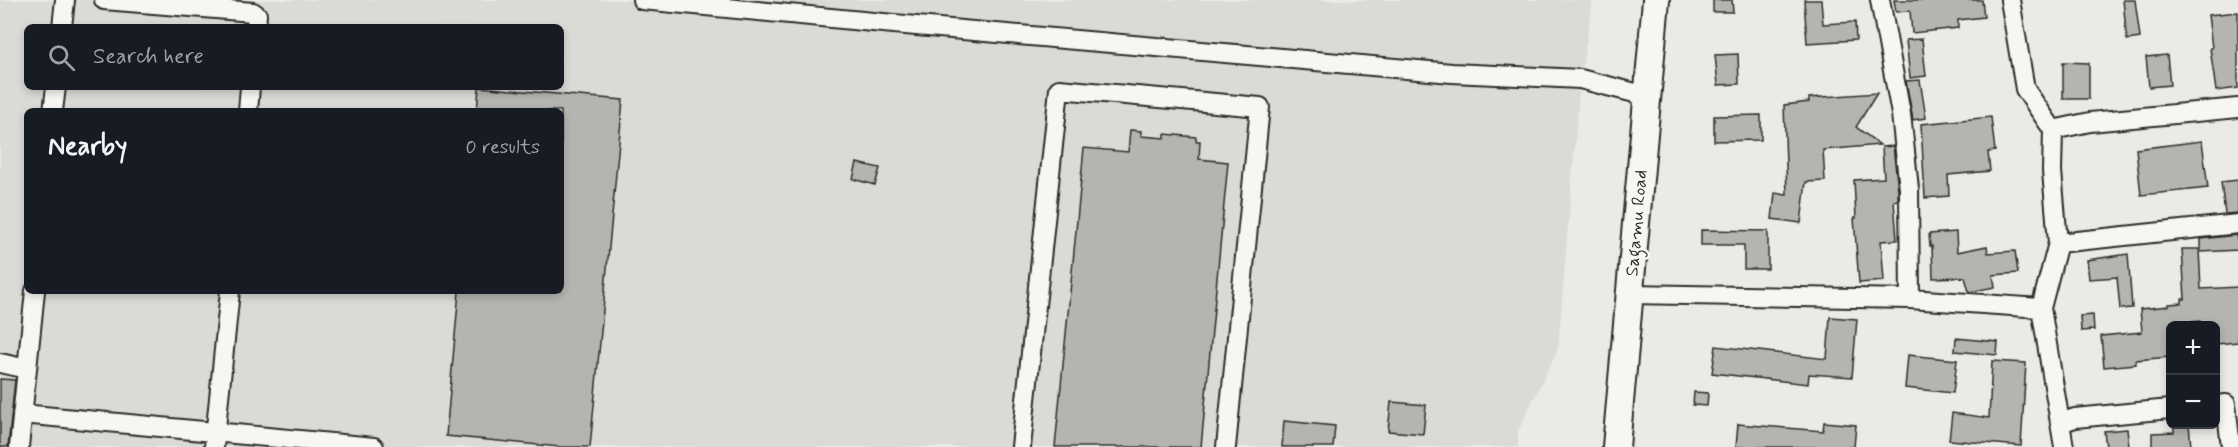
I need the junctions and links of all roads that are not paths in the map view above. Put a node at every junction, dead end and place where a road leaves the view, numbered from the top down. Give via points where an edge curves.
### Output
1 (65, 0) edge
2 (104, 0) edge
3 (642, 0) edge
4 (1656, 0) edge
5 (1880, 0) edge
6 (2010, 0) edge
7 (62, 24) edge
8 (256, 24) edge
9 (56, 90) edge
10 (250, 90) edge
11 (1647, 96) junction
12 (53, 108) edge
13 (248, 108) edge
14 (2238, 108) edge
15 (2053, 130) junction
16 (2238, 224) edge
17 (2058, 243) junction
18 (35, 294) edge
19 (230, 294) edge
20 (1629, 294) junction
21 (1910, 299) junction
22 (2041, 308) junction
23 (0, 363) edge
24 (27, 369) junction
25 (2227, 404) edge
26 (2166, 409) edge
27 (22, 414) junction
28 (2060, 423) junction
29 (214, 440) edge
30 (19, 447) edge
31 (374, 447) edge
32 (1021, 447) edge
33 (1226, 447) edge
34 (1616, 447) edge
35 (2064, 447) edge
36 (2231, 447) edge

1 - 7 street
2 - 8 street via 253,12 257,15
3 - 11 street via 1452,73 1580,79
4 - 11 highway, Sagamu Road
5 - 21 street via 1901,114 1909,189
6 - 15 street via 2025,89
9 - 12 street
10 - 13 street
11 - 20 highway, Sagamu Road
14 - 15 street via 2090,122
15 - 17 street
16 - 17 street
17 - 22 street
18 - 24 street
19 - 29 street
20 - 21 street
20 - 34 highway, Sagamu Road
21 - 22 street
22 - 28 street
23 - 24 street
24 - 27 street
25 - 36 street
26 - 28 street via 2075,418
27 - 29 street
27 - 30 street
28 - 35 street
29 - 31 street
32 - 33 street via 1059,89 1260,106

